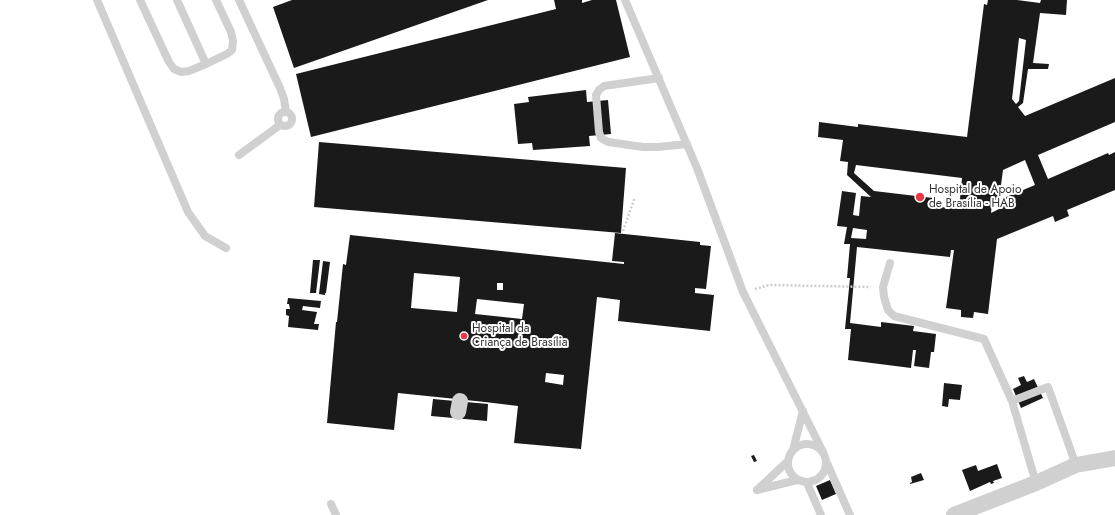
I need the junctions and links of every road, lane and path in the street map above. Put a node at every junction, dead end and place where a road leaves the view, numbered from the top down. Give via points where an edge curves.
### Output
1 (97, 0) edge
2 (140, 0) edge
3 (177, 0) edge
4 (216, 0) edge
5 (240, 0) edge
6 (625, 0) edge
7 (206, 64) junction
8 (659, 78) junction
9 (687, 144) junction
10 (239, 155) dead end
11 (635, 197) dead end
12 (623, 230) dead end
13 (226, 248) dead end
14 (890, 263) dead end
15 (884, 287) junction
16 (743, 292) junction
17 (1012, 401) junction
18 (803, 411) junction
19 (794, 450) junction
20 (823, 452) junction
21 (1115, 458) edge
22 (788, 461) junction
23 (826, 461) junction
24 (1076, 465) junction
25 (797, 480) junction
26 (807, 483) junction
27 (1036, 483) junction
28 (331, 504) dead end
29 (336, 515) edge
30 (821, 515) edge
31 (850, 515) edge
32 (954, 515) edge

1 - 13 lane via 188,212 205,236
2 - 7 lane via 174,68 180,72
3 - 7 lane
4 - 7 lane via 234,41 232,50
5 - 10 lane via 280,88 286,112 292,120 288,126 280,125
6 - 8 lane
8 - 9 lane
8 - 9 lane via 604,86 599,90 596,95 599,132 608,142 643,147
9 - 16 lane
11 - 12 path
14 - 15 lane
15 - 16 path via 769,285
15 - 17 lane via 888,310 894,316 984,339
16 - 18 lane
17 - 24 lane via 1048,386
17 - 27 lane
18 - 19 lane
18 - 20 lane
19 - 20 lane via 800,445 808,444
19 - 22 lane
20 - 23 lane
21 - 24 street
22 - 25 lane via 788,468
22 - 25 lane via 756,490
23 - 26 lane via 826,469 822,476
23 - 31 lane
24 - 27 street
25 - 26 lane
26 - 30 lane
27 - 32 street
28 - 29 lane

